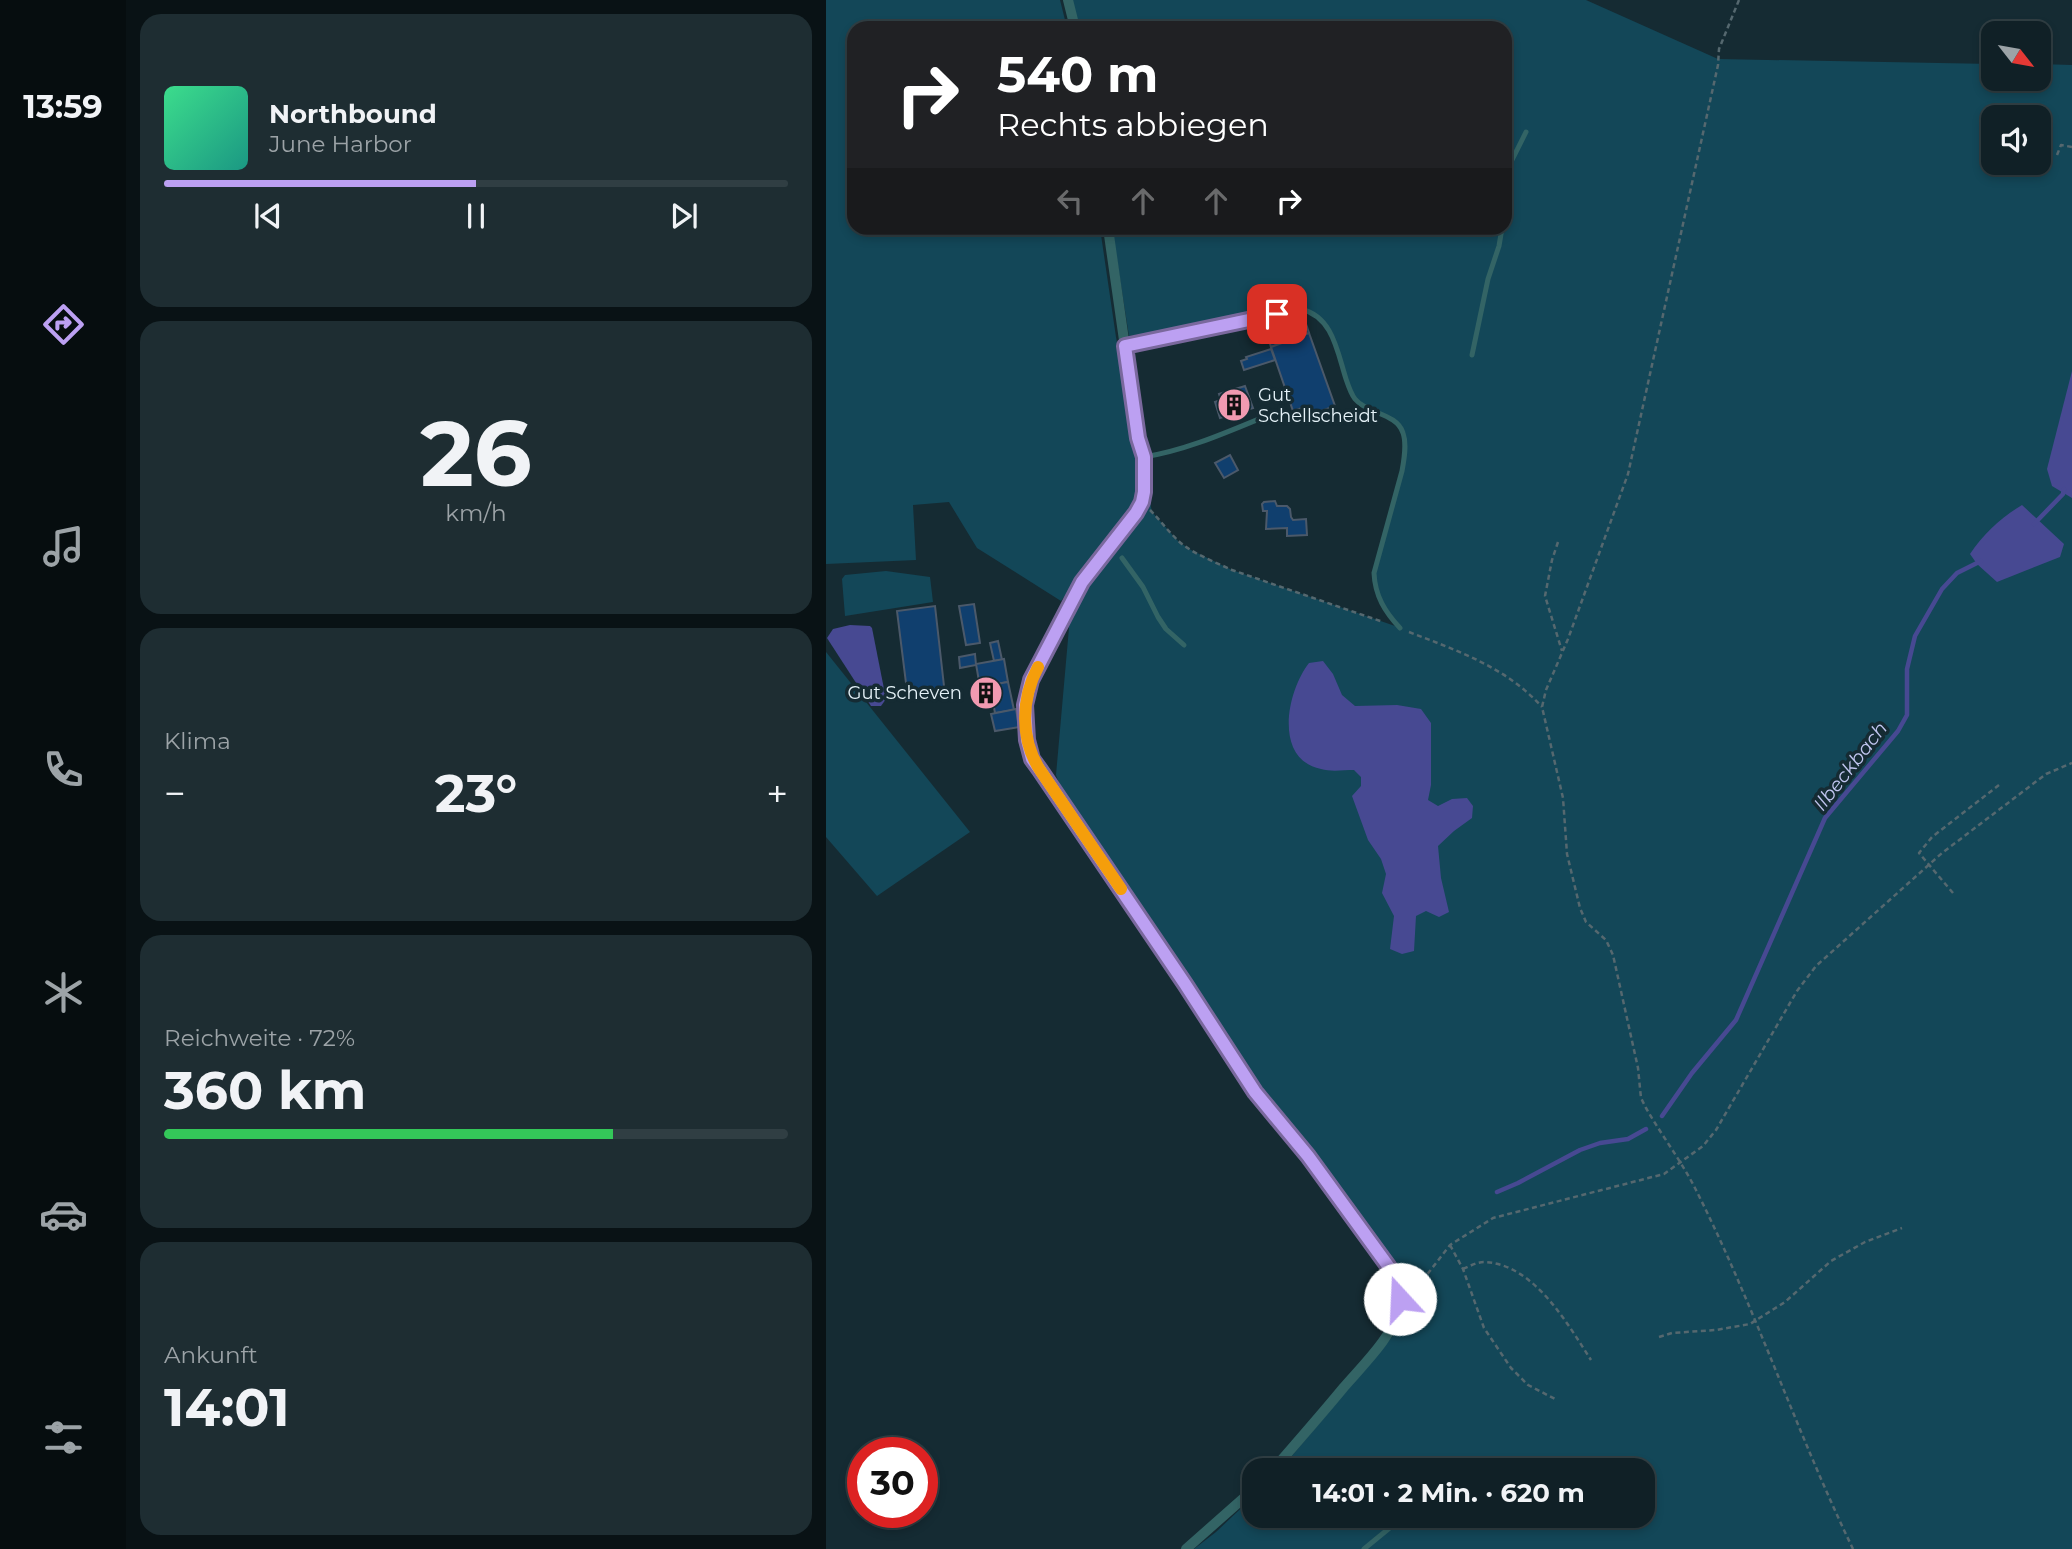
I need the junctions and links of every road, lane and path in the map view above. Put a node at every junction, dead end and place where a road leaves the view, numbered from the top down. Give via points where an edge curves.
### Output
1 (1068, 0) edge
2 (1739, 0) edge
3 (1072, 21) edge
4 (1526, 132) dead end
5 (2072, 147) edge
6 (2057, 155) dead end
7 (1512, 160) edge
8 (1109, 235) edge
9 (1501, 235) edge
10 (1125, 346) junction
11 (1472, 355) dead end
12 (1276, 412) dead end
13 (1144, 457) junction
14 (1142, 502) junction
15 (1558, 541) dead end
16 (1122, 558) dead end
17 (1400, 628) junction
18 (1184, 645) dead end
19 (1562, 654) junction
20 (1542, 707) junction
21 (2072, 763) edge
22 (1999, 785) dead end
23 (1929, 865) junction
24 (1954, 893) dead end
25 (1681, 1163) junction
26 (1902, 1228) dead end
27 (1450, 1245) junction
28 (1463, 1269) junction
29 (1400, 1299) junction
30 (1757, 1321) junction
31 (1658, 1338) dead end
32 (1591, 1360) dead end
33 (1557, 1400) dead end
34 (1283, 1458) edge
35 (1242, 1499) edge
36 (1390, 1528) edge
37 (1186, 1549) edge
38 (1364, 1549) edge
39 (1853, 1549) edge

1 - 3 street
2 - 19 path via 1719,49 1628,474
4 - 7 lane
5 - 6 path via 2061,145
8 - 10 street
9 - 11 lane
10 - 13 street
10 - 17 lane via 1301,309 1325,323 1354,399 1393,419 1404,433 1402,471 1374,573 1378,598
12 - 13 lane
13 - 14 street
14 - 17 path via 1179,542 1203,556
14 - 29 street via 1082,582 1031,680 1025,705 1030,752 1255,1092 1391,1270
15 - 19 path via 1545,596
16 - 18 lane via 1166,629
17 - 20 path via 1477,659
19 - 20 path
20 - 25 path via 1563,798 1567,854 1580,908 1586,922 1609,945 1641,1098
21 - 23 path via 2046,775
22 - 23 path via 1932,837 1919,853
23 - 24 path
23 - 25 path via 1816,966 1710,1139
25 - 27 path via 1664,1174 1493,1218
25 - 30 path
26 - 30 path via 1831,1261 1786,1302
27 - 28 path
27 - 29 path via 1409,1297
28 - 32 path via 1481,1261 1530,1280
28 - 33 path via 1484,1328 1511,1368 1528,1385
29 - 34 street via 1395,1318 1376,1350
30 - 31 path
30 - 39 path
35 - 37 street
36 - 38 lane

